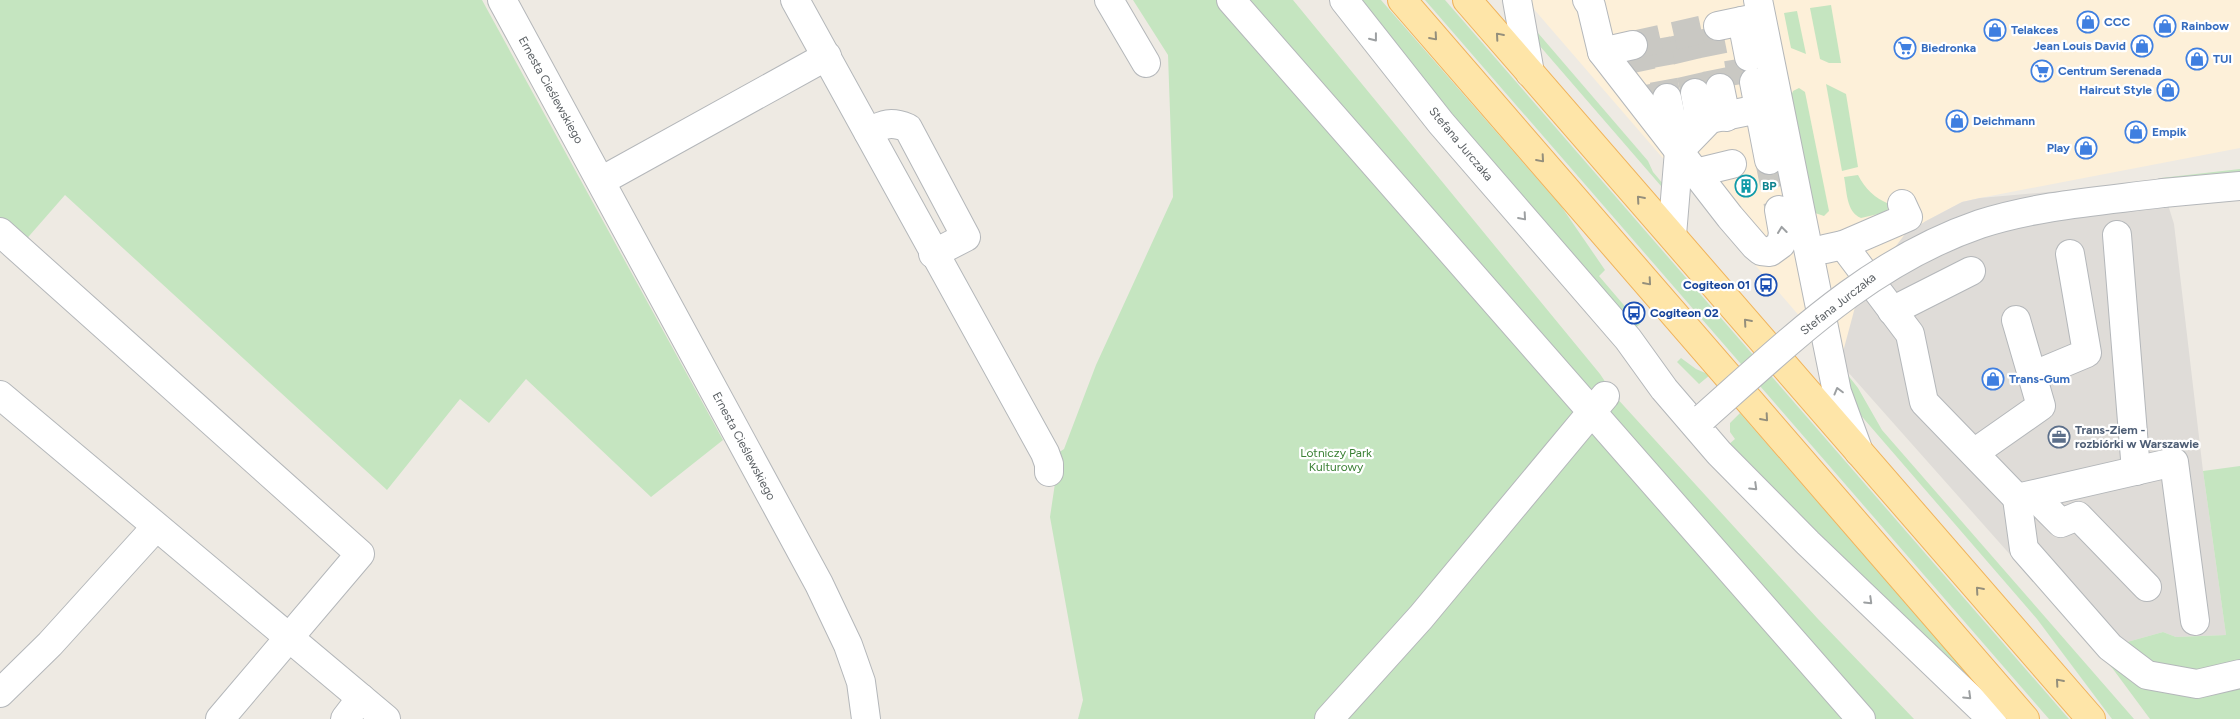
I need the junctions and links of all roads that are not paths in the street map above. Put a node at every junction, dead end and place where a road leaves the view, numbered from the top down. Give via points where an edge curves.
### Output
1 (502, 0) edge
2 (795, 0) edge
3 (1109, 0) edge
4 (1231, 0) edge
5 (1344, 0) edge
6 (1402, 0) edge
7 (1467, 0) edge
8 (1517, 0) edge
9 (1587, 0) edge
10 (1740, 16) edge
11 (1633, 45) tunnel mouth
12 (1602, 52) junction
13 (826, 56) junction
14 (1146, 63) dead end
15 (1530, 73) junction
16 (1733, 77) junction
17 (1736, 114) junction
18 (1663, 120) junction
19 (868, 132) junction
20 (1769, 160) tunnel mouth
21 (601, 181) junction
22 (2240, 186) edge
23 (1902, 204) dead end
24 (1779, 210) tunnel mouth
25 (0, 232) edge
26 (1672, 235) junction
27 (2117, 235) dead end
28 (1843, 245) junction
29 (1809, 253) junction
30 (933, 254) junction
31 (2070, 254) dead end
32 (1971, 271) dead end
33 (1892, 311) junction
34 (2016, 320) dead end
35 (2032, 376) junction
36 (0, 395) edge
37 (1599, 404) junction
38 (1699, 421) junction
39 (1860, 453) junction
40 (1974, 453) junction
41 (2136, 471) junction
42 (1049, 472) dead end
43 (2025, 496) junction
44 (156, 527) junction
45 (2147, 586) dead end
46 (2195, 621) dead end
47 (289, 638) junction
48 (2240, 674) edge
49 (0, 694) edge
50 (361, 698) junction
51 (220, 719) edge
52 (344, 719) edge
53 (386, 719) edge
54 (866, 719) edge
55 (1329, 719) edge
56 (1861, 719) edge
57 (1992, 719) edge
58 (2025, 719) edge
59 (2091, 719) edge

1 - 21 street, Ernesta Cieślewskiego
2 - 13 street
3 - 14 street
4 - 37 street
5 -> 38 street, Stefana Jurczaka via 1441,123 1632,344 1664,389
6 -> 58 main road
15 -> 7 main road
8 - 15 street
9 - 12 street
10 - 16 street
10 - 17 street
11 - 12 street
12 - 18 street
13 - 19 street
13 - 21 street
26 -> 15 main road
16 - 17 street
16 - 17 street
17 - 18 street
17 - 20 street
17 - 29 street
18 -> 24 street via 1724,192 1761,251 1770,252 1778,248 1784,239
18 - 26 street
19 - 30 street
19 - 30 street via 886,123 908,128 966,236
21 - 54 street, Ernesta Cieślewskiego via 819,584 855,663
22 - 38 street, Stefana Jurczaka, bridge via 2044,208 1966,230 1916,251 1833,304
23 - 28 street via 1908,217
25 - 47 street via 360,554
39 -> 26 main road
27 - 41 street
28 - 29 street
28 - 33 street
39 -> 29 street via 1837,392
30 - 42 street via 1045,453
31 - 35 street via 2087,353
32 - 33 street
33 - 40 street via 1910,334 1924,402
34 - 35 street
35 - 40 street via 2040,406
36 - 44 street
37 - 55 street via 1422,617
37 - 56 street
38 -> 57 street, Stefana Jurczaka via 1719,453
59 -> 39 main road
40 - 43 street
41 - 43 street
41 - 46 street via 2174,462
43 - 45 street via 2061,523 2078,516
43 - 48 street via 2024,549 2110,647 2147,675 2197,684
44 - 47 street
44 - 49 street
47 - 50 street
47 - 51 street
50 - 52 street
50 - 53 street

